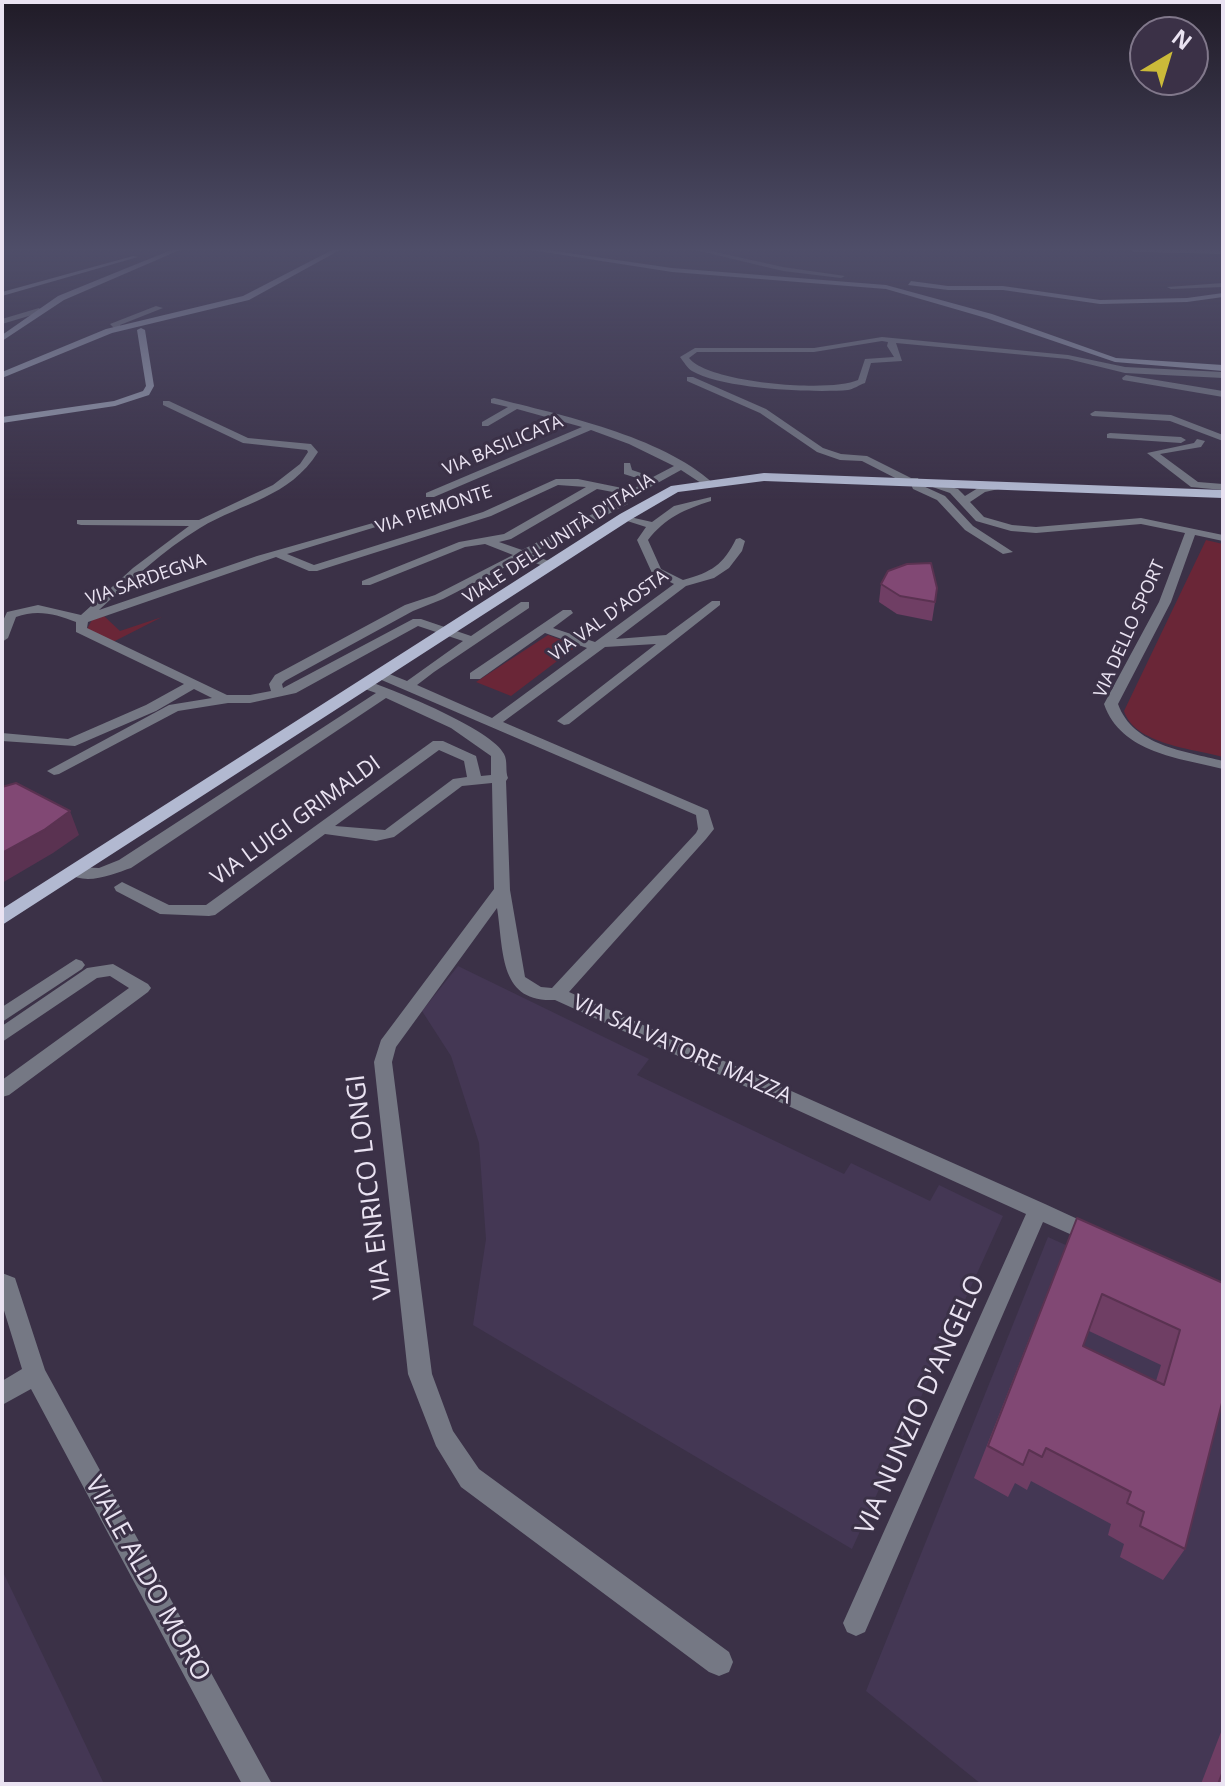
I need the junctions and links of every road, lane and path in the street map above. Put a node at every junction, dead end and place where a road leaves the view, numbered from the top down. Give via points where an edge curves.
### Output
1 (103, 333) edge
2 (123, 333) edge
3 (138, 333) edge
4 (1035, 333) edge
5 (95, 336) junction
6 (892, 340) junction
7 (1114, 368) junction
8 (1223, 368) edge
9 (2, 375) edge
10 (1223, 375) edge
11 (690, 379) dead end
12 (1223, 394) edge
13 (494, 401) dead end
14 (166, 403) dead end
15 (516, 406) junction
16 (1095, 414) dead end
17 (2, 420) edge
18 (485, 424) dead end
19 (590, 427) junction
20 (1110, 436) dead end
21 (1223, 440) edge
22 (1200, 441) junction
23 (627, 465) dead end
24 (684, 466) junction
25 (654, 480) junction
26 (916, 481) junction
27 (708, 483) junction
28 (593, 487) junction
29 (1223, 487) edge
30 (956, 488) junction
31 (974, 489) junction
32 (1223, 494) edge
33 (430, 495) dead end
34 (707, 499) dead end
35 (963, 502) junction
36 (625, 510) junction
37 (81, 522) dead end
38 (200, 523) junction
39 (384, 523) dead end
40 (653, 526) junction
41 (1191, 531) junction
42 (1223, 536) edge
43 (507, 537) junction
44 (488, 541) junction
45 (740, 541) dead end
46 (528, 551) junction
47 (1007, 552) dead end
48 (278, 554) junction
49 (557, 562) junction
50 (366, 583) dead end
51 (682, 584) junction
52 (716, 603) dead end
53 (525, 605) dead end
54 (567, 613) dead end
55 (83, 620) junction
56 (544, 629) junction
57 (451, 632) junction
58 (2, 638) edge
59 (670, 638) junction
60 (472, 640) junction
61 (600, 645) junction
62 (475, 676) dead end
63 (192, 685) junction
64 (393, 688) junction
65 (278, 693) junction
66 (225, 699) junction
67 (564, 721) dead end
68 (495, 722) junction
69 (2, 737) edge
70 (1223, 765) edge
71 (54, 771) dead end
72 (474, 778) junction
73 (501, 778) junction
74 (322, 829) junction
75 (122, 887) dead end
76 (502, 890) junction
77 (2, 918) edge
78 (76, 965) dead end
79 (557, 994) junction
80 (2, 1016) edge
81 (2, 1035) edge
82 (2, 1090) edge
83 (1038, 1210) junction
84 (1109, 1242) edge
85 (2, 1283) edge
86 (35, 1374) junction
87 (2, 1394) edge
88 (856, 1623) dead end
89 (719, 1662) dead end
90 (258, 1784) edge

1 - 5 main road
2 - 5 main road
3 - 17 main road via 144,341 150,386 146,393 115,403
4 - 8 main road via 1115,360
5 - 9 main road
6 - 6 street via 899,359 868,361 862,381 849,387 754,384 695,370 684,357 695,350 814,350
6 - 7 street via 1068,357
7 - 10 street
7 - 12 street via 1116,374 1135,380
11 - 26 street via 763,411 820,450 864,458
13 - 15 street, VIA BASILICATA
14 - 38 street via 246,441 314,449 287,482
15 - 18 street, VIA BASILICATA
15 - 19 street, VIA BASILICATA
16 - 21 street via 1171,418
19 - 24 street, VIA BASILICATA
19 - 33 street, VIA BASILICATA
20 - 22 street
21 - 22 street
22 - 29 street via 1152,453 1195,485
23 - 25 street via 627,472
24 - 25 street
24 - 27 street, VIA BASILICATA
25 - 28 street via 634,493
26 - 27 main road, VIALE DELL'UNITÀ D'ITALIA via 784,476
26 - 30 main road, VIALE DELL'UNITÀ D'ITALIA
26 - 47 street via 969,528
27 - 36 main road, VIALE DELL'UNITÀ D'ITALIA via 667,492
28 - 43 street, VIA PIEMONTE
28 - 48 street, VIA PIEMONTE via 556,482 487,514 313,569
30 - 31 main road, VIALE DELL'UNITÀ D'ITALIA
30 - 35 street
31 - 32 main road, VIALE DELL'UNITÀ D'ITALIA
31 - 35 street
34 - 40 street via 678,508
35 - 41 street via 980,519 1011,528 1127,520
36 - 40 street
36 - 46 street
36 - 49 main road, VIALE DELL'UNITÀ D'ITALIA
37 - 38 street
38 - 55 street
39 - 48 street, VIA SARDEGNA
40 - 51 street via 642,540 656,571
41 - 42 street
41 - 70 street, VIA DELLO SPORT via 1165,602 1111,704 1113,716 1134,736
43 - 44 street, VIA PIEMONTE
43 - 46 street
44 - 46 street
44 - 50 street, VIA PIEMONTE via 463,544
45 - 51 street, VIA VAL D'AOSTA via 737,553 717,573
46 - 49 street
46 - 65 street via 280,678 275,684
48 - 55 street, VIA SARDEGNA
49 - 57 main road, VIALE DELL'UNITÀ D'ITALIA
51 - 61 street, VIA VAL D'AOSTA
52 - 59 street
53 - 60 street
54 - 56 street
55 - 58 street via 38,608 21,610 11,615
55 - 63 street, VIA SARDEGNA via 82,633
56 - 61 street
56 - 62 street
57 - 60 street, VIA SARDEGNA
57 - 64 main road, VIALE DELL'UNITÀ D'ITALIA
57 - 65 street, VIA SARDEGNA via 422,621 410,624
59 - 61 street
59 - 67 street
60 - 64 street
61 - 68 street, VIA VAL D'AOSTA
63 - 66 street, VIA SARDEGNA
63 - 69 street via 70,743
64 - 68 street, VIA SALVATORE MAZZA
64 - 73 street via 489,746 498,755
64 - 77 main road, VIALE DELL'UNITÀ D'ITALIA
65 - 66 street, VIA SARDEGNA
66 - 71 street, VIA SARDEGNA via 174,708
68 - 79 street, VIA SALVATORE MAZZA via 692,806 706,822 701,836
72 - 73 street
72 - 74 street via 458,782 389,834
72 - 74 street, VIA LUIGI GRIMALDI via 471,759 438,744
73 - 76 street
74 - 75 street, VIA LUIGI GRIMALDI via 209,911 166,910
76 - 79 street via 517,979 543,996
76 - 89 street, VIA ENRICO LONGI via 387,1045 383,1062 420,1374 444,1438 470,1478
78 - 80 street
79 - 83 street, VIA SALVATORE MAZZA
81 - 82 street via 93,972 113,970 142,988
83 - 84 street, VIA SALVATORE MAZZA
83 - 88 street, VIA NUNZIO D'ANGELO
85 - 86 street, VIALE ALDO MORO via 7,1285
86 - 87 street
86 - 90 street, VIALE ALDO MORO

